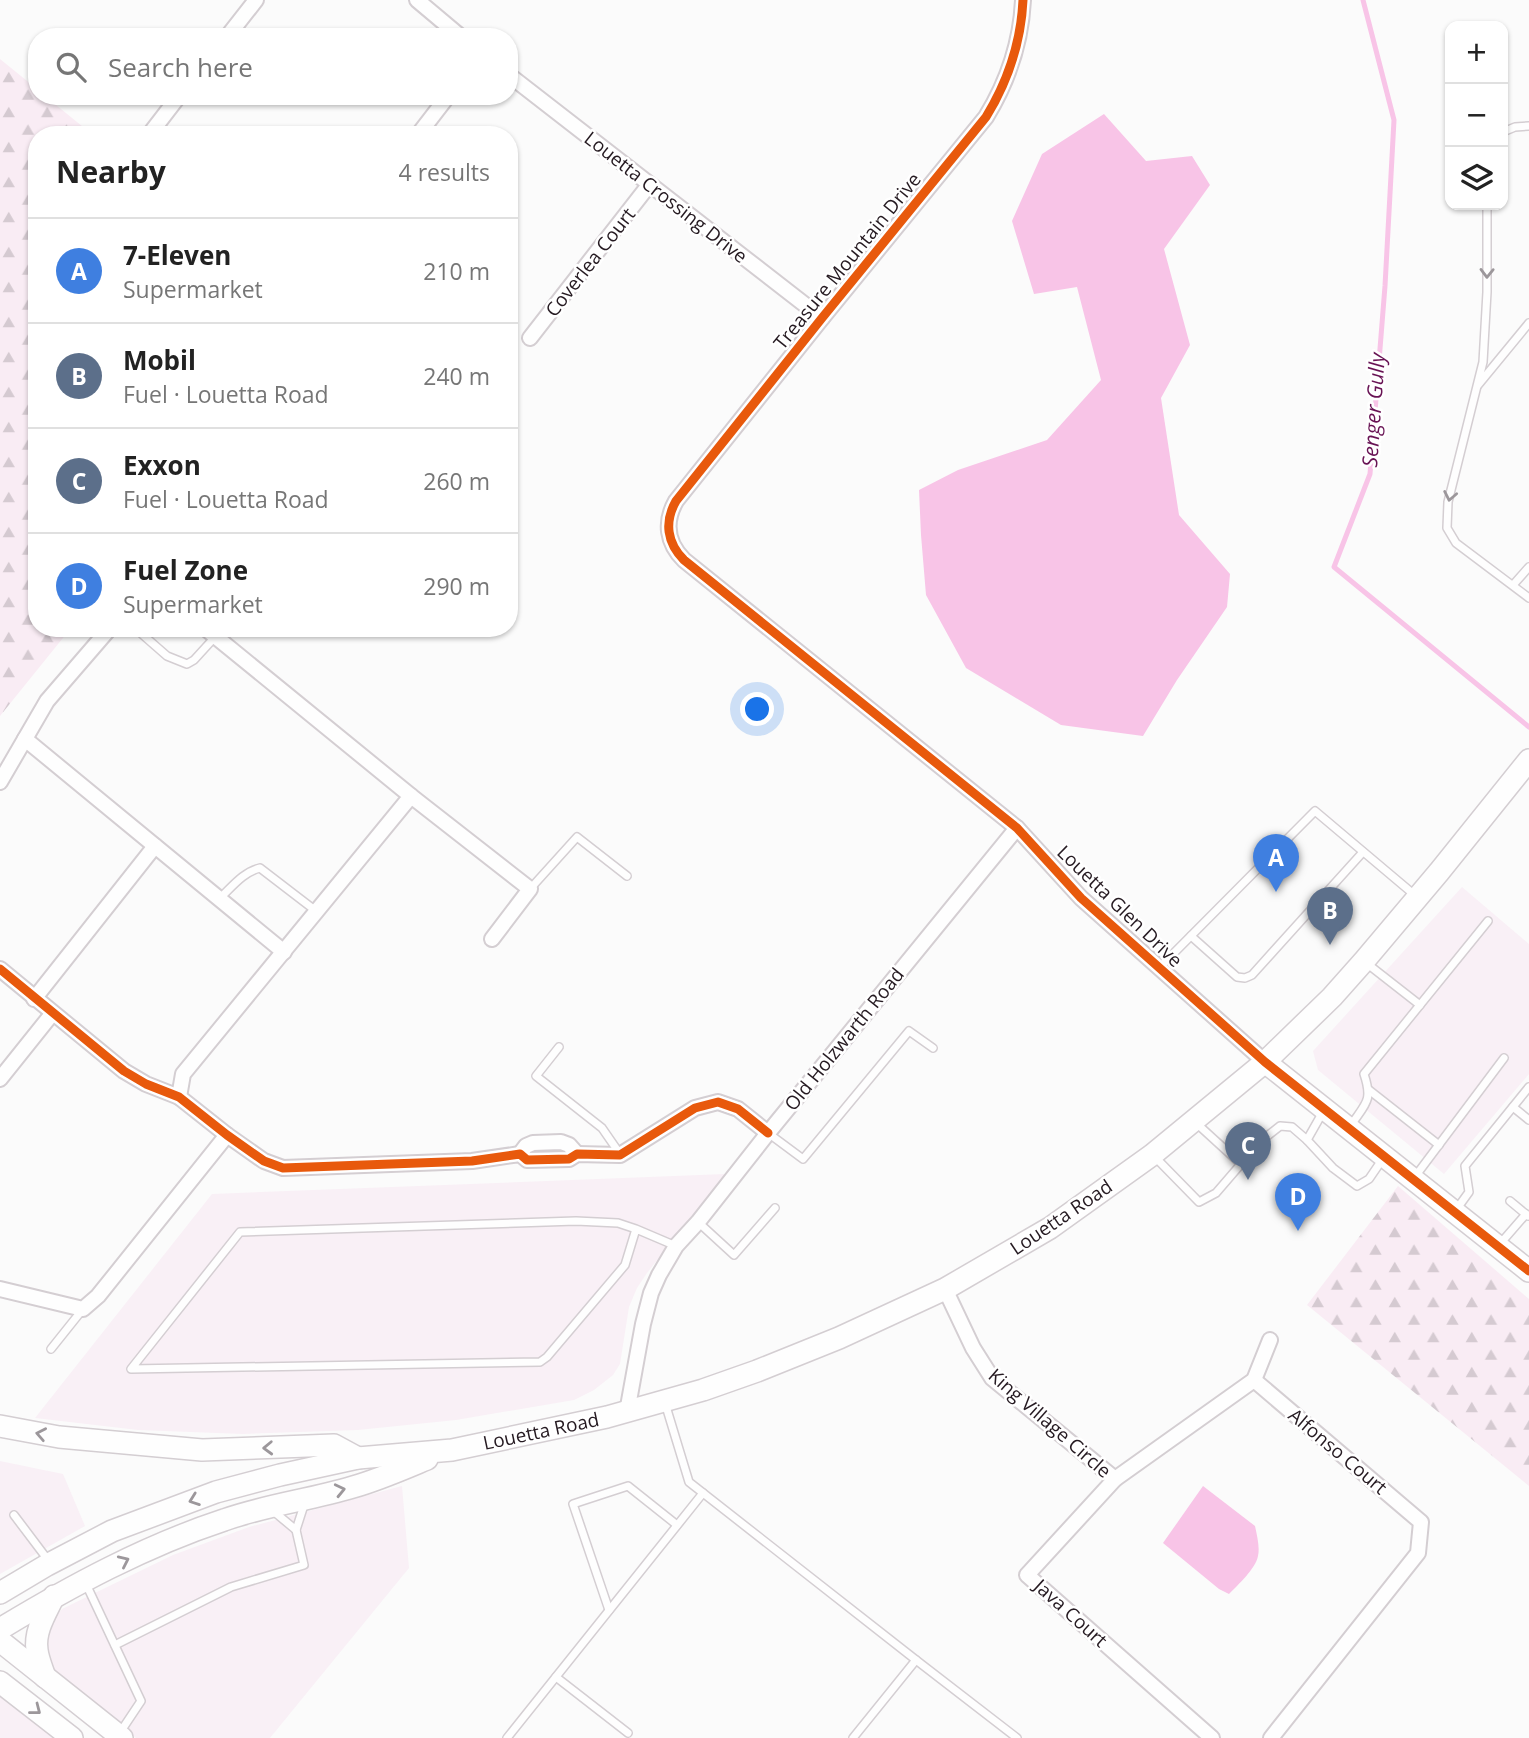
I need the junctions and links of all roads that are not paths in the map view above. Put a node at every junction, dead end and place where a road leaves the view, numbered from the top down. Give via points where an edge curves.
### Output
1 (256, 0) edge
2 (417, 0) edge
3 (1023, 0) edge
4 (234, 28) edge
5 (450, 28) edge
6 (518, 82) edge
7 (172, 105) edge
8 (441, 105) edge
9 (156, 126) edge
10 (425, 126) edge
11 (1529, 126) edge
12 (1508, 130) edge
13 (649, 185) junction
14 (1487, 210) edge
15 (822, 318) junction
16 (1529, 323) edge
17 (530, 338) dead end
18 (1476, 388) junction
19 (669, 529) joint
20 (1529, 567) edge
21 (1513, 585) junction
22 (1529, 598) edge
23 (102, 637) edge
24 (145, 637) edge
25 (208, 637) edge
26 (215, 637) edge
27 (25, 739) junction
28 (1528, 761) edge
29 (0, 782) edge
30 (411, 796) junction
31 (1017, 828) junction
32 (155, 846) junction
33 (1363, 852) junction
34 (626, 876) dead end
35 (530, 889) junction
36 (1418, 897) junction
37 (219, 899) junction
38 (316, 912) junction
39 (1488, 921) dead end
40 (1191, 936) junction
41 (492, 939) dead end
42 (284, 952) junction
43 (1364, 961) junction
44 (1159, 968) junction
45 (0, 970) edge
46 (34, 999) junction
47 (1420, 1005) junction
48 (52, 1014) junction
49 (559, 1047) dead end
50 (933, 1048) dead end
51 (1504, 1058) dead end
52 (1265, 1062) junction
53 (0, 1079) edge
54 (1529, 1087) edge
55 (1369, 1090) junction
56 (179, 1097) junction
57 (1513, 1107) junction
58 (1325, 1110) junction
59 (1529, 1120) edge
60 (1194, 1121) junction
61 (1349, 1129) junction
62 (768, 1133) junction
63 (227, 1135) junction
64 (1307, 1140) junction
65 (1439, 1145) junction
66 (620, 1155) junction
67 (1152, 1155) junction
68 (1384, 1157) junction
69 (1241, 1164) junction
70 (1413, 1179) junction
71 (1510, 1201) dead end
72 (775, 1208) dead end
73 (1454, 1212) junction
74 (1528, 1216) edge
75 (698, 1222) junction
76 (636, 1229) junction
77 (676, 1245) junction
78 (1498, 1247) junction
79 (1529, 1271) edge
80 (0, 1289) edge
81 (945, 1289) junction
82 (83, 1309) junction
83 (1270, 1340) dead end
84 (51, 1349) dead end
85 (1254, 1380) junction
86 (664, 1401) junction
87 (627, 1412) junction
88 (0, 1426) edge
89 (452, 1450) junction
90 (358, 1458) junction
91 (1115, 1479) junction
92 (703, 1493) junction
93 (307, 1498) junction
94 (269, 1507) junction
95 (14, 1515) dead end
96 (677, 1525) junction
97 (296, 1530) junction
98 (51, 1563) junction
99 (85, 1580) junction
100 (0, 1593) edge
101 (54, 1597) junction
102 (609, 1611) junction
103 (0, 1629) edge
104 (0, 1641) edge
105 (115, 1645) junction
106 (916, 1660) junction
107 (45, 1677) junction
108 (556, 1677) junction
109 (0, 1682) edge
110 (628, 1732) dead end
111 (121, 1736) edge
112 (72, 1738) edge
113 (508, 1738) edge
114 (853, 1738) edge
115 (1017, 1738) edge
116 (1212, 1738) edge
117 (1271, 1738) edge

1 - 4 street
2 - 5 street
3 - 15 street, Treasure Mountain Drive via 1020,32 1007,77 986,117
6 - 13 street, Louetta Crossing Drive
7 - 9 street
8 - 10 street
11 - 12 lane
13 - 15 street, Louetta Crossing Drive
13 - 17 street, Coverlea Court
14 -> 18 lane via 1483,362
15 - 19 street, Treasure Mountain Drive via 676,501
16 - 18 lane
18 -> 21 lane via 1448,502 1447,528 1456,543
19 - 31 street, Louetta Glen Drive via 670,540 684,560
20 - 21 lane
21 - 22 lane
23 - 27 street via 47,701
24 - 25 lane via 167,656 187,664
26 - 30 street
27 - 29 street
27 - 32 street
28 - 36 main road, Louetta Road
30 - 35 street
30 - 38 street
31 - 44 street, Louetta Glen Drive via 1080,898
31 - 62 street, Old Holzwarth Road
32 - 37 street
32 - 46 street
33 - 36 lane
33 - 40 lane via 1315,811
33 - 40 lane via 1252,975 1237,977
34 - 35 lane via 577,837
35 - 41 street
36 - 43 main road, Louetta Road
37 - 38 lane via 248,872 260,868
37 - 42 street
38 - 42 street
39 - 47 lane
40 - 44 lane
42 - 56 street via 183,1074
43 - 47 lane
43 - 52 main road, Louetta Road
44 - 52 street, Louetta Glen Drive
45 - 46 street
46 - 48 street
47 - 55 lane via 1364,1074
48 - 53 street
48 - 56 street via 124,1071
49 - 66 lane via 536,1076 602,1128
50 - 62 lane via 909,1031 803,1159
51 - 65 lane
52 - 58 main road, Louetta Glen Drive
52 - 60 main road, Louetta Road
54 - 57 lane
55 - 61 lane
55 - 65 lane
56 - 63 street
57 - 59 lane
57 - 73 lane via 1465,1166 1469,1192
58 - 61 main road, Louetta Glen Drive
58 - 64 lane
60 - 67 main road, Louetta Road
60 - 69 lane
61 - 68 main road, Louetta Glen Drive
62 - 66 street via 738,1109 718,1102 695,1108
62 - 75 street, Old Holzwarth Road
63 - 66 street via 264,1161 283,1168 472,1161 520,1154 527,1160
63 - 82 street
64 - 68 lane via 1357,1186 1369,1179
64 - 69 lane via 1292,1127 1280,1126
65 - 70 lane
67 - 69 lane via 1199,1202 1216,1193
67 - 81 main road, Louetta Road via 1050,1228
68 - 70 main road, Louetta Glen Drive
70 - 73 main road, Louetta Glen Drive
71 - 74 lane
72 - 75 lane via 734,1255
73 - 78 main road, Louetta Glen Drive
74 - 78 lane
75 - 77 street, Old Holzwarth Road
76 - 76 lane via 625,1265 540,1362 131,1368 240,1232 576,1221 618,1223
76 - 77 lane
77 - 87 street, Old Holzwarth Road via 651,1293
78 - 79 main road, Louetta Glen Drive
80 - 82 street
81 - 86 main road, Louetta Road via 757,1371
81 - 91 street, King Village Circle via 992,1378
82 - 84 lane
83 - 85 street
85 - 91 street, King Village Circle
85 - 117 street, Alfonso Court via 1421,1522 1418,1553
86 - 87 main road, Louetta Road
86 - 92 lane via 689,1482
87 - 89 main road, Louetta Road
90 -> 88 main road via 334,1446 202,1450 59,1437
89 - 90 main road, Louetta Road
93 -> 89 main road, Louetta Road via 354,1487
90 -> 98 main road, Louetta Road via 216,1492 112,1531
91 - 116 street, Java Court via 1027,1574
92 - 96 lane
92 - 106 lane
93 - 94 main road, Louetta Road
93 - 97 lane
94 - 97 lane
99 -> 94 main road, Louetta Road via 163,1543
95 - 98 lane
96 - 102 lane
96 - 102 lane via 628,1486 573,1504
97 - 105 lane via 304,1565 231,1587
98 - 100 main road, Louetta Road
99 - 101 main road, Louetta Road
99 - 105 lane
101 - 103 main road, Louetta Road
101 - 107 main road via 36,1640
102 - 108 lane
104 - 107 main road
105 - 111 lane via 141,1701
106 - 114 lane
106 - 115 lane
107 - 111 main road
108 - 110 lane
108 - 113 lane
109 -> 112 main road

